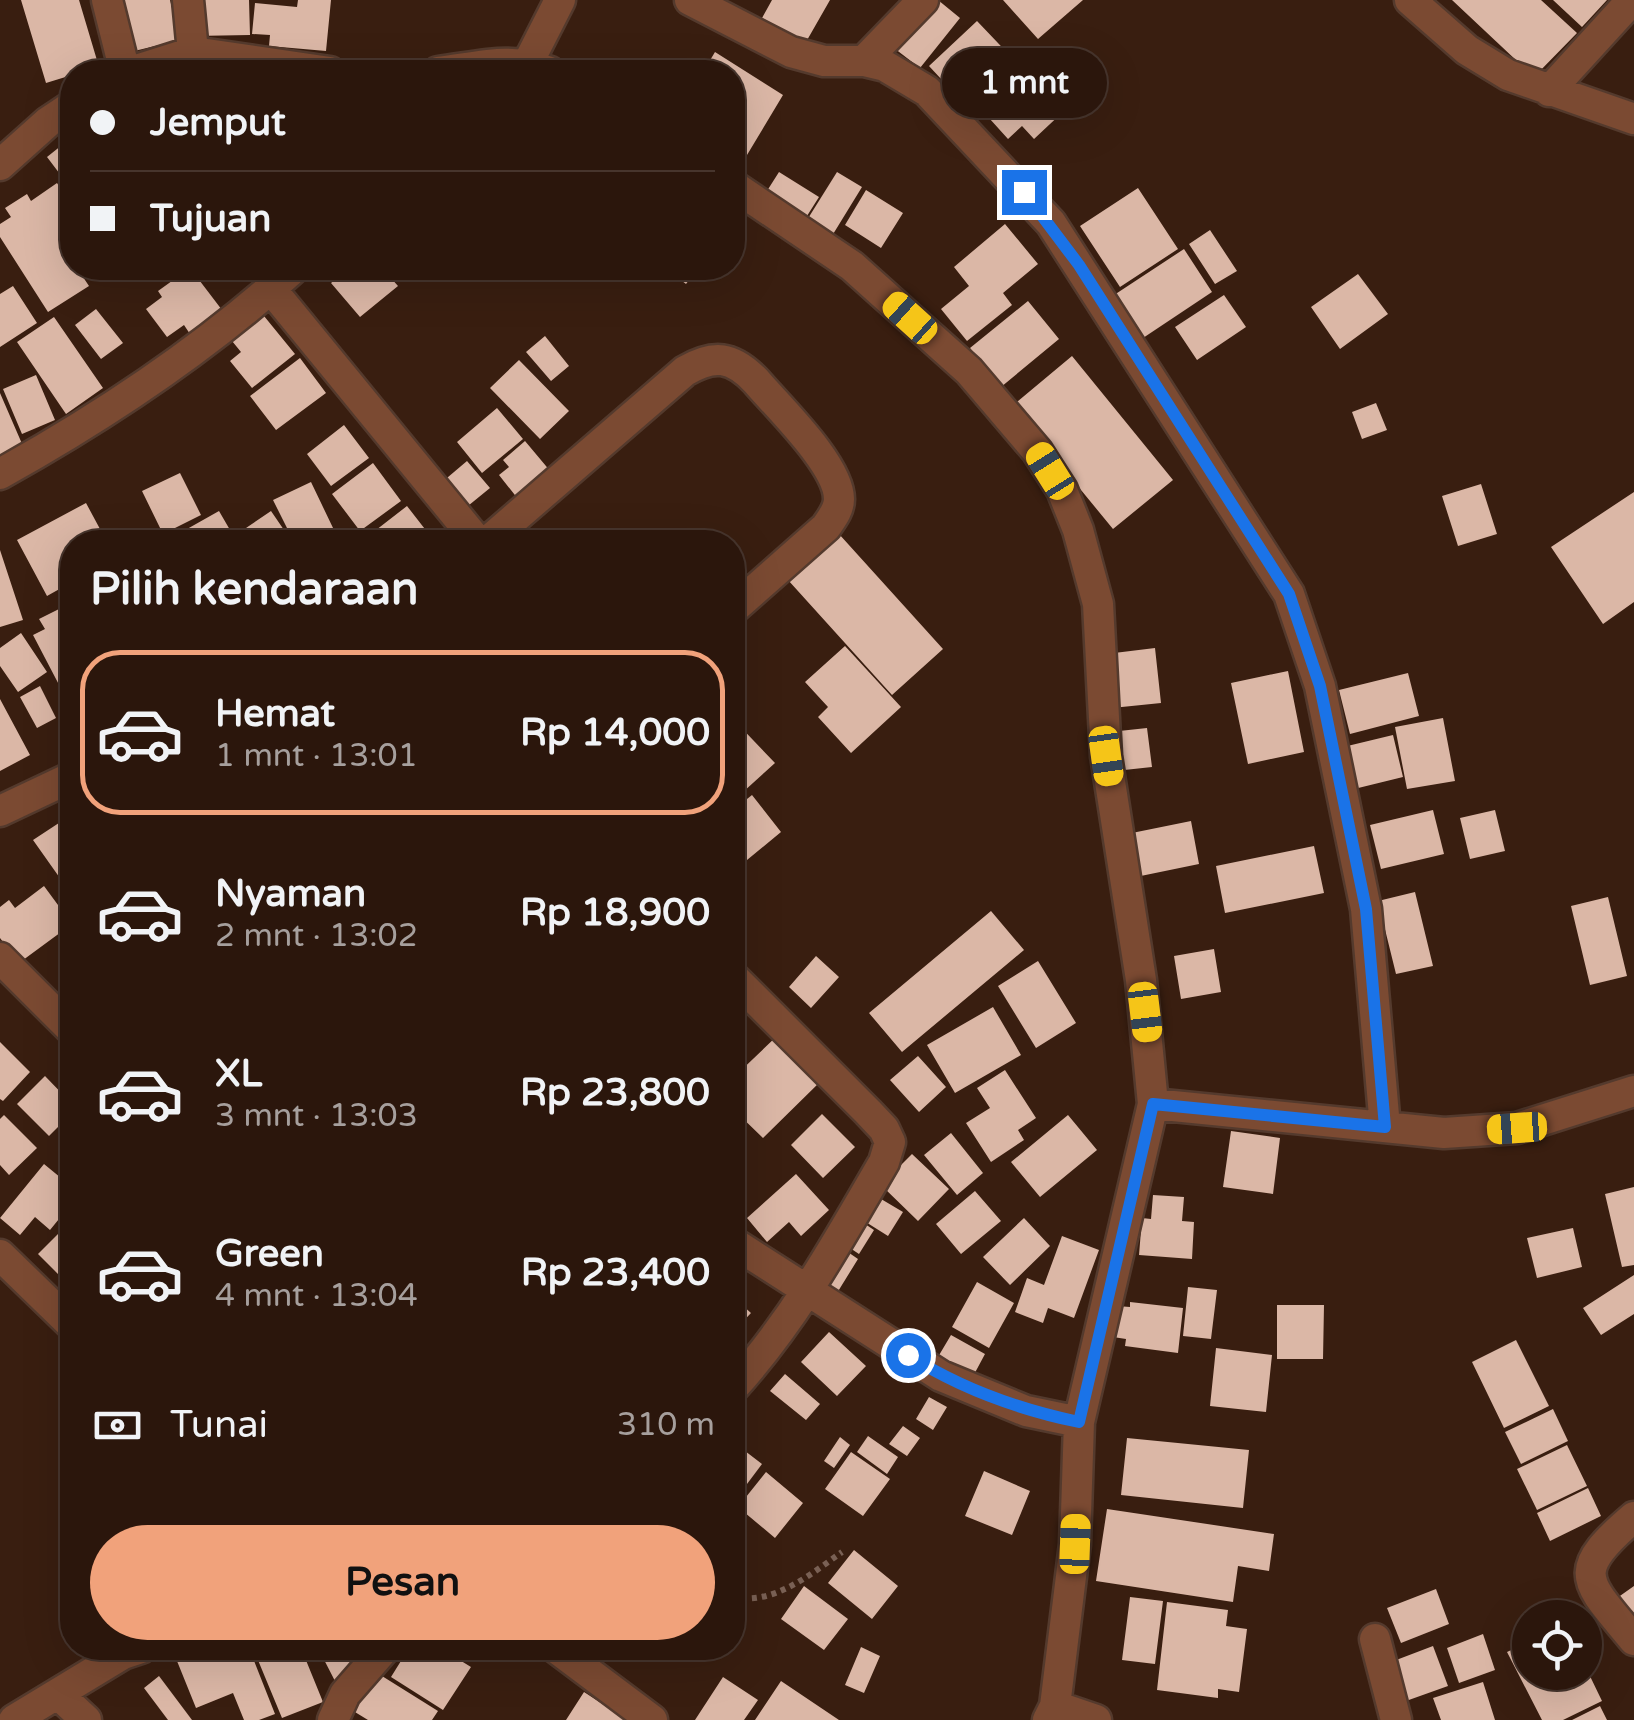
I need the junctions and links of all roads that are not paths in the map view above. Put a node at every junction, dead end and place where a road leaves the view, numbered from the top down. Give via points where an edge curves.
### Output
1 (107, 0) edge
2 (188, 0) edge
3 (560, 0) edge
4 (690, 0) edge
5 (923, 0) edge
6 (1410, 0) edge
7 (1632, 0) edge
8 (193, 52) junction
9 (124, 60) edge
10 (167, 60) edge
11 (248, 60) edge
12 (541, 60) edge
13 (864, 61) junction
14 (1549, 91) junction
15 (60, 114) edge
16 (1634, 119) edge
17 (0, 165) edge
18 (745, 195) edge
19 (280, 280) edge
20 (270, 289) junction
21 (0, 474) edge
22 (468, 530) edge
23 (501, 530) edge
24 (745, 599) edge
25 (60, 782) edge
26 (0, 810) edge
27 (0, 958) edge
28 (745, 989) edge
29 (60, 1018) edge
30 (1634, 1091) edge
31 (1153, 1104) junction
32 (1385, 1127) junction
33 (745, 1251) edge
34 (0, 1256) edge
35 (807, 1292) junction
36 (60, 1313) edge
37 (745, 1374) edge
38 (1079, 1422) junction
39 (1634, 1517) edge
40 (1375, 1639) dead end
41 (1634, 1640) edge
42 (113, 1660) edge
43 (374, 1660) edge
44 (572, 1660) edge
45 (58, 1694) junction
46 (1052, 1713) edge
47 (14, 1720) edge
48 (86, 1720) edge
49 (332, 1720) edge
50 (652, 1720) edge
51 (1096, 1720) edge
52 (1396, 1720) edge

1 - 9 street
2 - 8 street
3 - 12 street
4 - 13 street via 791,52 824,62
5 - 13 street
6 - 14 street via 1467,50
7 - 14 street
8 - 10 street
8 - 11 street
13 - 32 street via 927,92 1051,223 1289,594 1320,686 1366,909
14 - 16 street
15 - 17 street
18 - 31 street via 852,266 969,371 1062,490 1098,604 1106,756
19 - 20 street
20 - 21 street via 173,368
20 - 22 street
23 - 24 street via 685,371 724,358 756,380 828,468 839,498 826,527
25 - 26 street
27 - 29 street
28 - 35 street via 890,1142
30 - 32 street via 1517,1128
31 - 32 street
31 - 38 street
33 - 35 street
34 - 36 street
35 - 37 street
35 - 38 street via 941,1376 1026,1411
38 - 46 street via 1075,1544
39 - 41 street via 1592,1558 1589,1578
40 - 52 street
42 - 45 street
43 - 49 street
44 - 50 street
45 - 47 street
45 - 48 street
46 - 51 street

